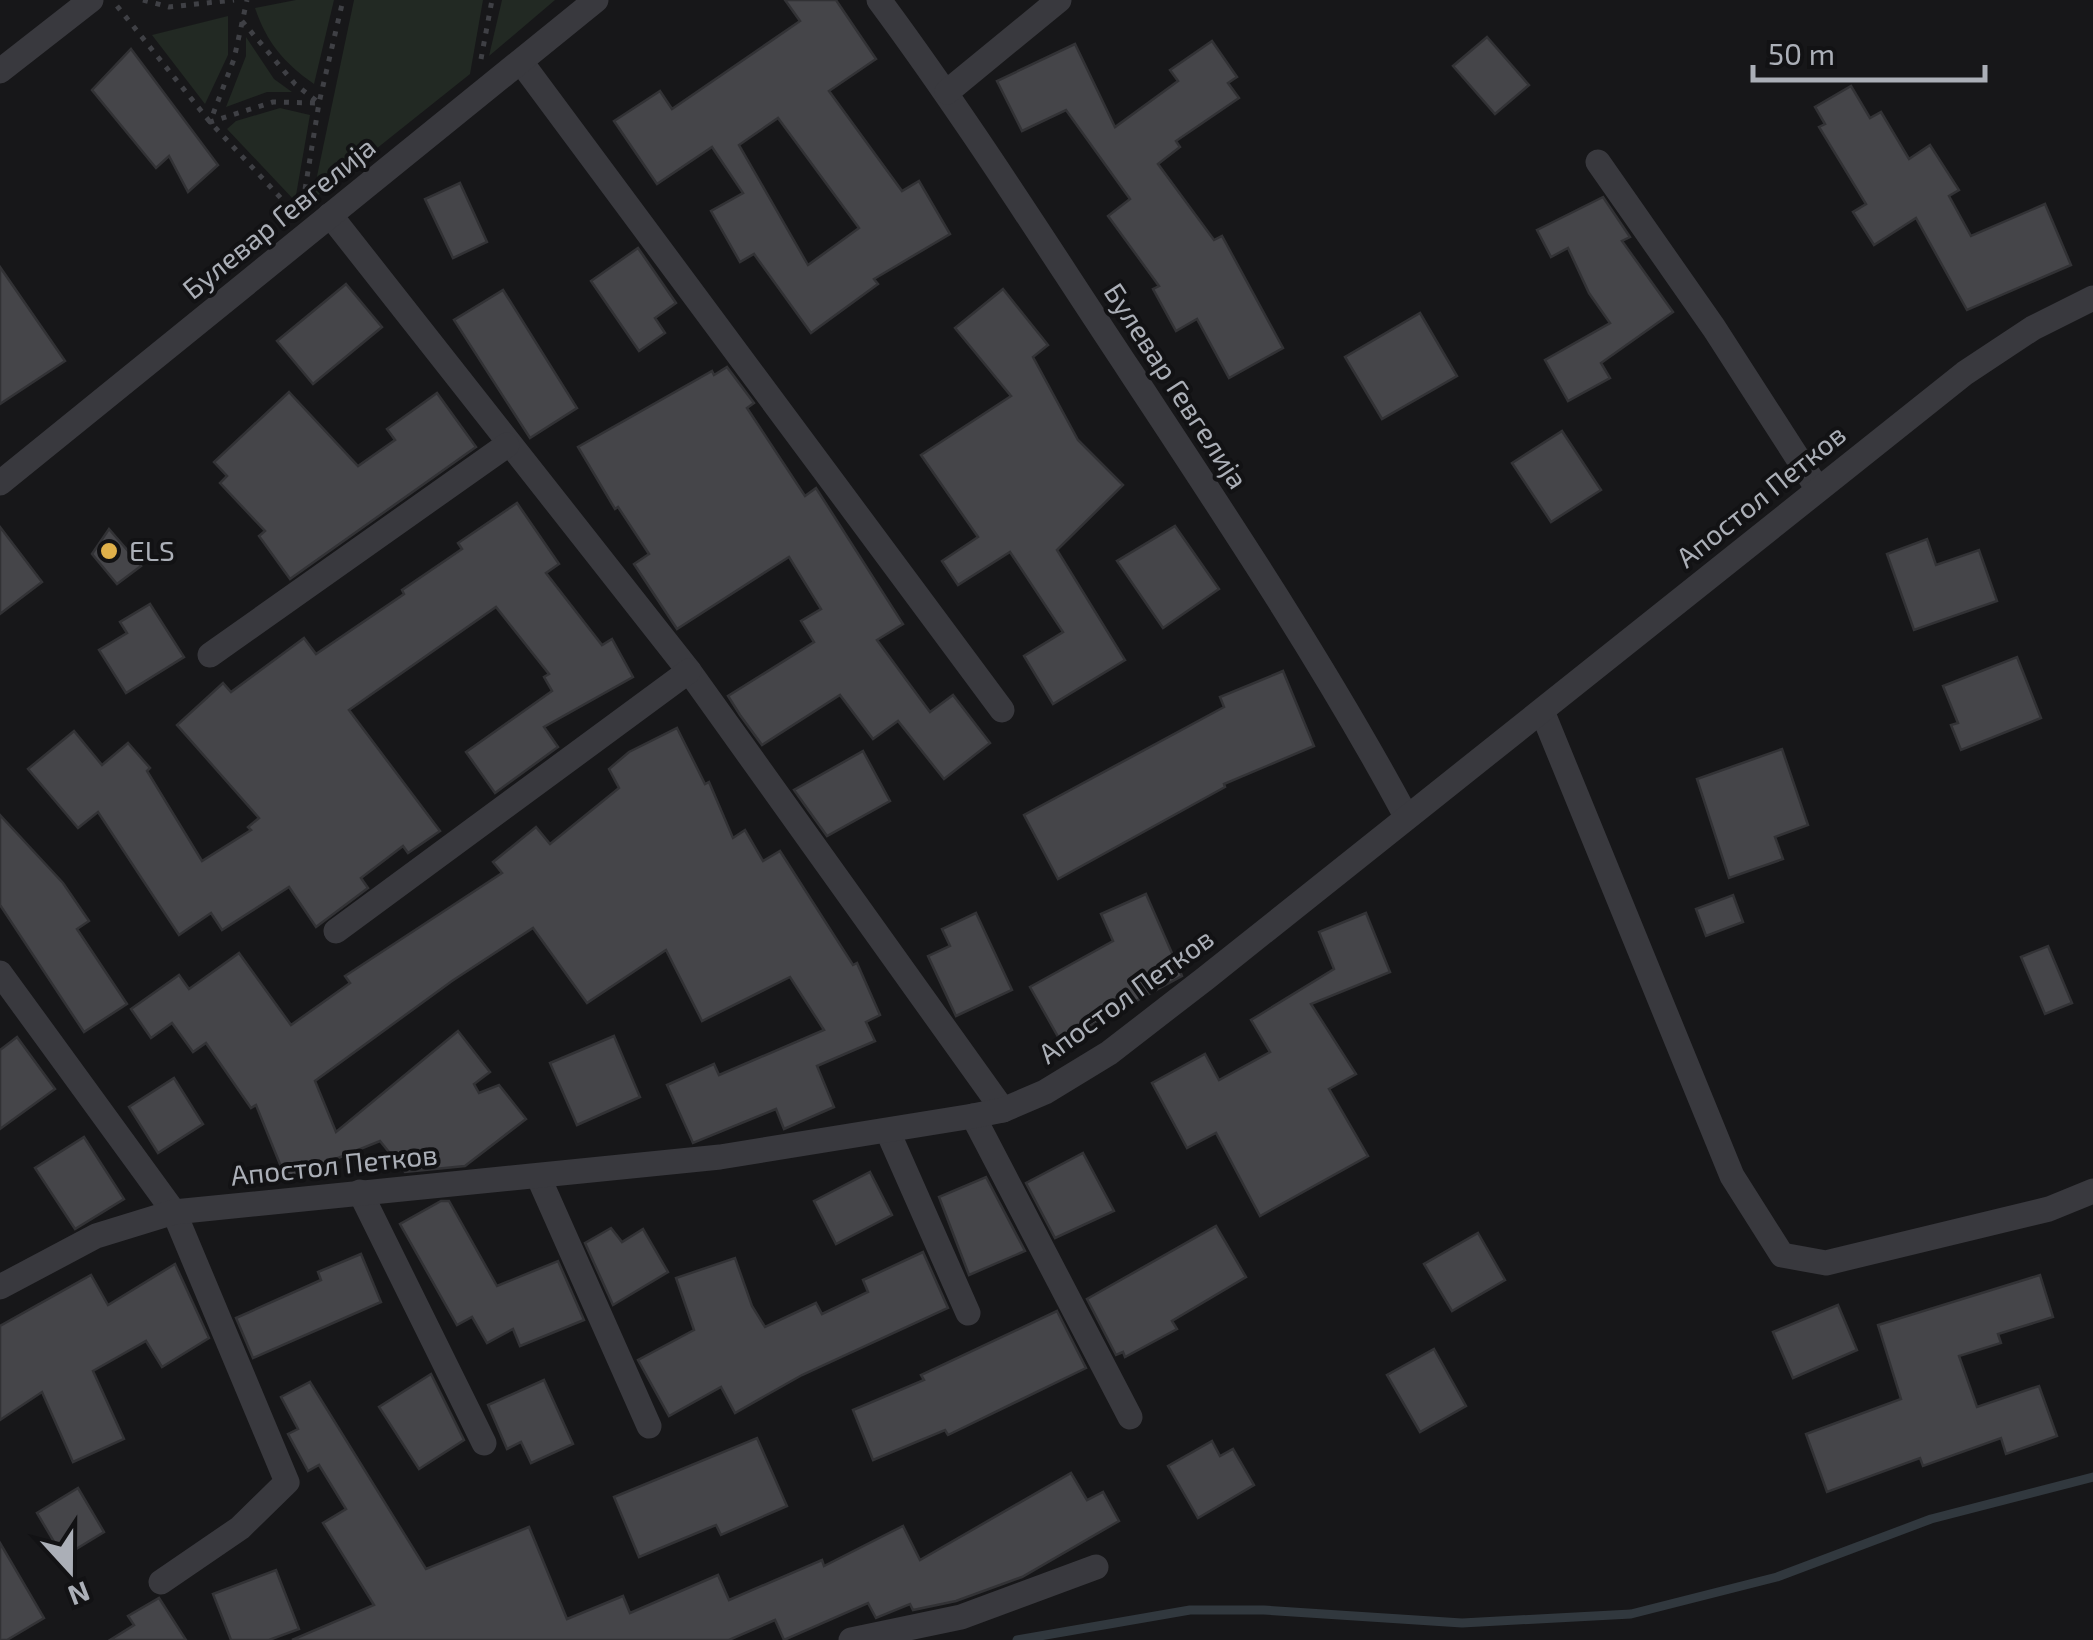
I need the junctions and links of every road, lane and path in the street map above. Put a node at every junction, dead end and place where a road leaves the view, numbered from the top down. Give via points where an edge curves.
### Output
1 (91, 0) edge
2 (112, 0) edge
3 (142, 0) edge
4 (234, 0) edge
5 (247, 0) edge
6 (343, 0) edge
7 (492, 0) edge
8 (596, 0) edge
9 (878, 0) edge
10 (1059, 0) edge
11 (242, 22) junction
12 (521, 62) junction
13 (0, 71) edge
14 (478, 77) dead end
15 (947, 92) junction
16 (318, 103) junction
17 (210, 122) junction
18 (1598, 162) dead end
19 (330, 215) junction
20 (2093, 298) edge
21 (507, 445) junction
22 (0, 483) edge
23 (1817, 488) junction
24 (210, 655) dead end
25 (689, 670) junction
26 (1002, 710) dead end
27 (1542, 711) junction
28 (1406, 816) junction
29 (336, 931) dead end
30 (0, 974) edge
31 (1003, 1110) junction
32 (973, 1116) junction
33 (888, 1132) junction
34 (538, 1176) junction
35 (2093, 1191) edge
36 (360, 1192) junction
37 (174, 1212) junction
38 (0, 1287) edge
39 (968, 1313) dead end
40 (1130, 1416) dead end
41 (649, 1426) dead end
42 (484, 1443) dead end
43 (1096, 1568) dead end
44 (161, 1582) dead end
45 (852, 1640) edge

1 - 13 street
2 - 17 path
3 - 4 path via 169,7
5 - 11 path
6 - 16 path
7 - 14 path
8 - 12 street, Булевар Гевгелија
9 - 15 street, Булевар Гевгелија
10 - 15 street
11 - 16 path
11 - 17 path
12 - 19 street, Булевар Гевгелија
12 - 26 street
15 - 28 street, Булевар Гевгелија via 1272,587
16 - 17 path via 273,102
16 - 17 path via 300,220
18 - 23 street
19 - 21 street
19 - 22 street, Булевар Гевгелија
20 - 23 street, Апостол Петков via 1965,373
21 - 24 street
21 - 25 street
23 - 27 street, Апостол Петков
25 - 29 street
25 - 31 street
27 - 28 street, Апостол Петков
27 - 35 street via 1732,1176 1782,1255 1826,1263
28 - 31 street, Апостол Петков via 1109,1053 1070,1080
30 - 37 street
31 - 32 street, Апостол Петков
32 - 33 street, Апостол Петков
32 - 40 street
33 - 34 street, Апостол Петков
33 - 39 street
34 - 36 street, Апостол Петков
34 - 41 street
36 - 37 street, Апостол Петков
36 - 42 street
37 - 38 street, Апостол Петков via 96,1236
37 - 44 street via 287,1482 240,1528
43 - 45 street via 962,1617

